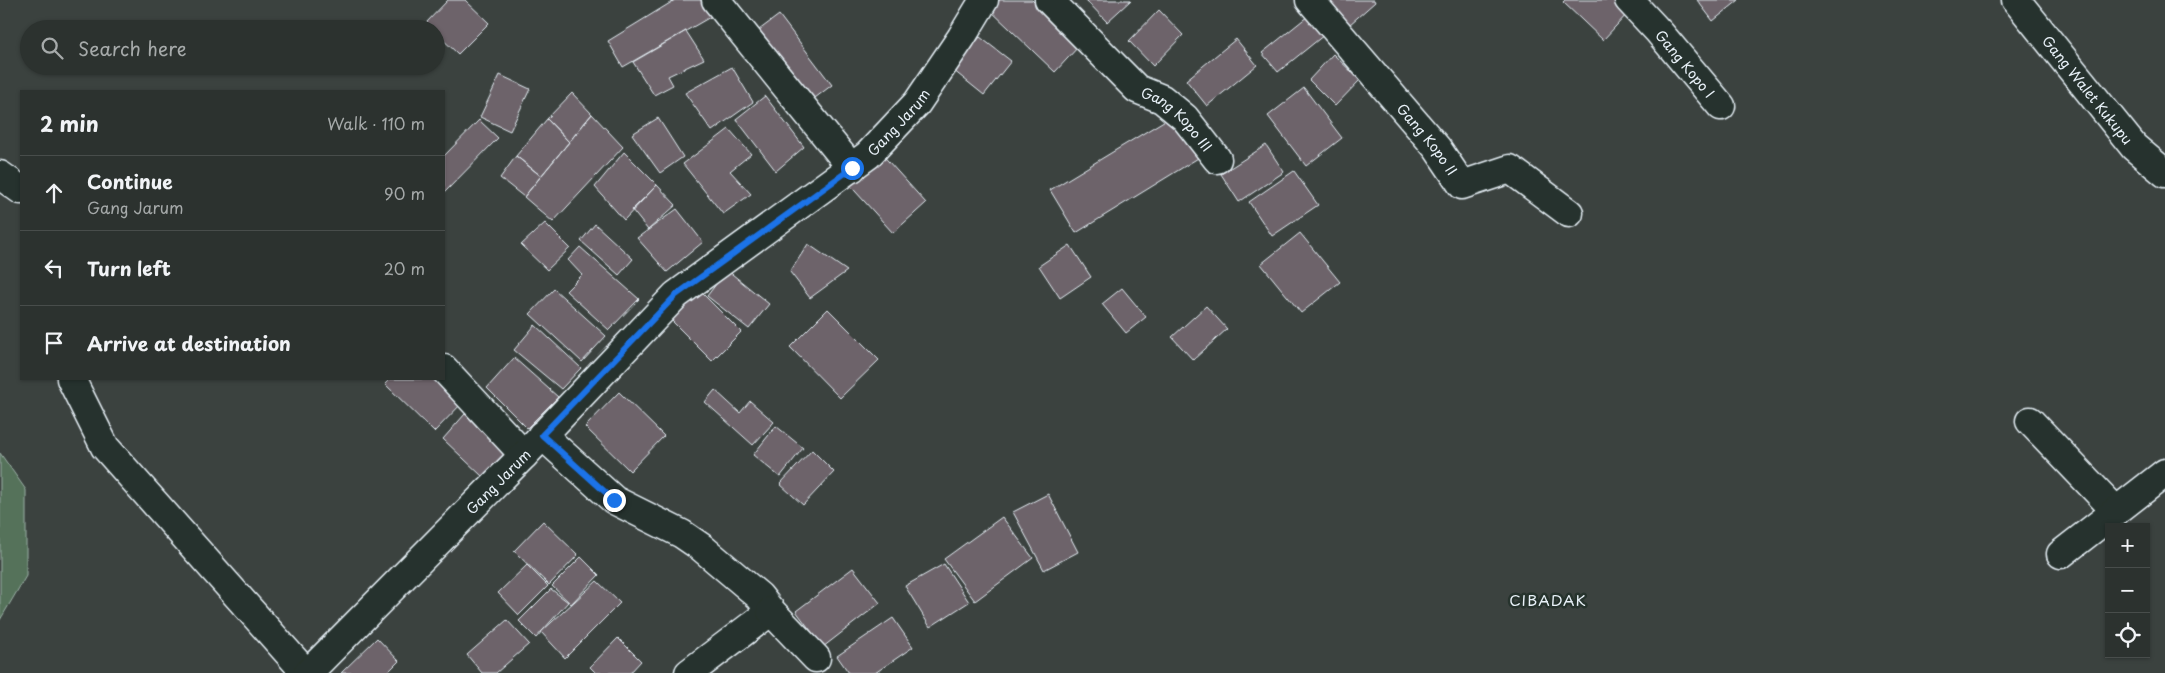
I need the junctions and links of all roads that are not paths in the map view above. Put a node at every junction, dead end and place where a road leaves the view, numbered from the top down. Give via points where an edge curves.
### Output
1 (716, 0) edge
2 (984, 0) edge
3 (1049, 0) edge
4 (1310, 0) edge
5 (1629, 0) edge
6 (2016, 0) edge
7 (1721, 106) dead end
8 (1217, 159) dead end
9 (852, 168) junction
10 (2165, 173) edge
11 (0, 175) edge
12 (20, 189) edge
13 (1569, 214) dead end
14 (445, 370) edge
15 (72, 380) edge
16 (2030, 421) dead end
17 (542, 435) junction
18 (524, 455) junction
19 (2165, 473) edge
20 (2116, 511) junction
21 (2061, 554) dead end
22 (771, 611) junction
23 (816, 658) dead end
24 (307, 673) edge
25 (689, 673) edge

1 - 9 street
2 - 9 street, Gang Jarum via 917,103
3 - 8 street, Gang Kopo III via 1137,89 1162,99 1184,118
4 - 13 street, Gang Kopo II via 1437,148 1462,186 1510,169
5 - 7 street, Gang Kopo I
6 - 10 street, Gang Walet Kukupu via 2134,147
9 - 17 street, Gang Jarum via 676,295
11 - 12 street
14 - 18 street
15 - 24 street via 105,447
16 - 20 street
17 - 18 street, Gang Jarum
17 - 22 street via 614,500 702,547 759,596
18 - 24 street, Gang Jarum
19 - 20 street
20 - 21 street
22 - 23 street
22 - 25 street

